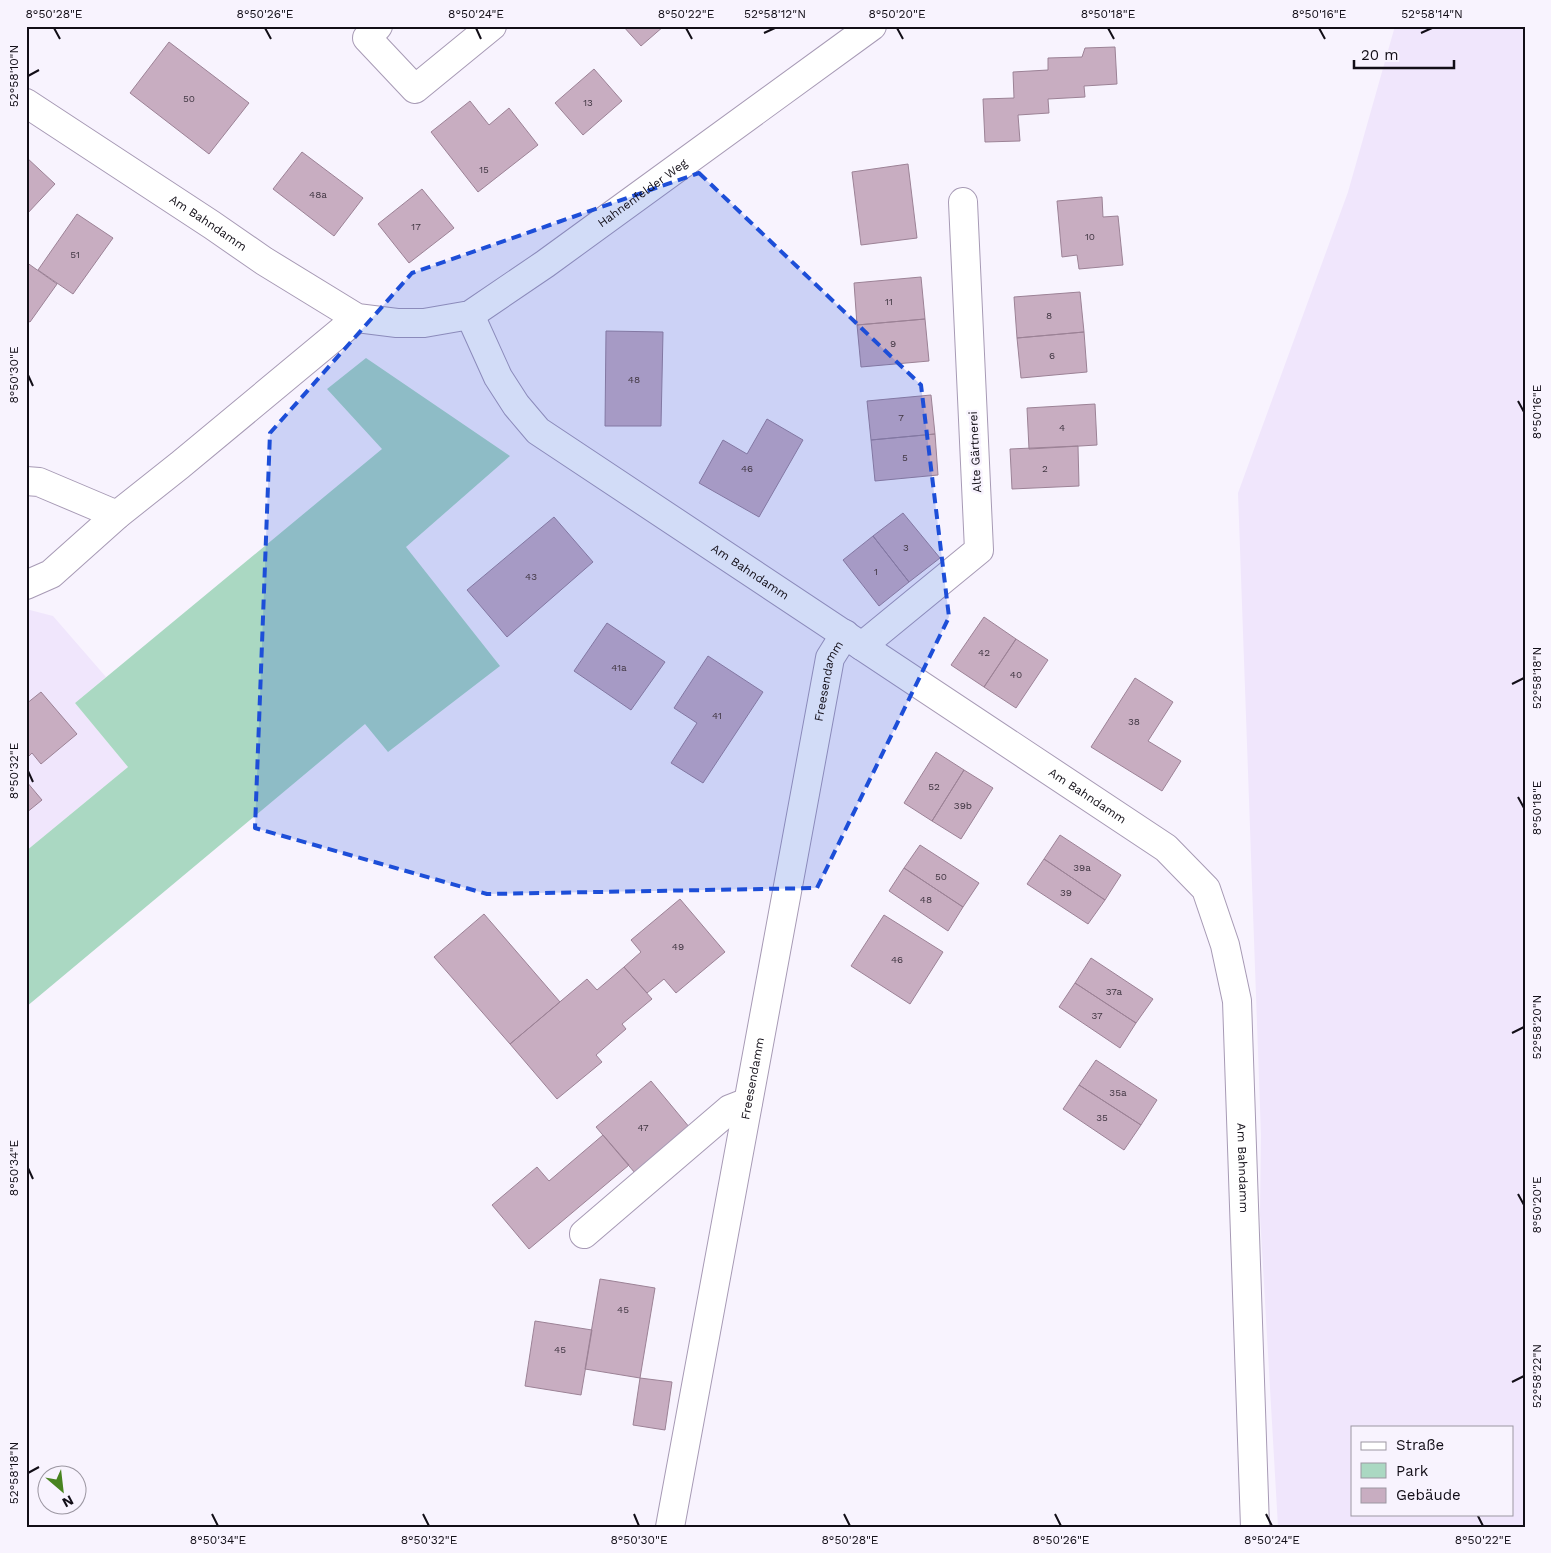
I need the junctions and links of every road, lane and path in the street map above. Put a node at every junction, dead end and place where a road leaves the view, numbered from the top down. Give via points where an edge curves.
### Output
1 (378, 26) edge
2 (872, 26) edge
3 (479, 30) edge
4 (26, 103) edge
5 (963, 202) dead end
6 (470, 315) junction
7 (357, 318) junction
8 (397, 323) joint
9 (26, 481) edge
10 (117, 515) junction
11 (26, 585) edge
12 (854, 640) junction
13 (748, 1102) junction
14 (584, 1234) dead end
15 (670, 1527) edge
16 (1255, 1527) edge

1 - 3 street via 367,38 415,89
2 - 6 street, Hahnenfelder Weg
4 - 7 street, Am Bahndamm via 264,261
5 - 12 street, Alte Gärtnerei via 979,550
6 - 8 street, Hahnenfelder Weg via 424,323
6 - 12 street, Am Bahndamm via 498,377 538,431
7 - 8 street, Am Bahndamm
7 - 10 street
9 - 10 street via 40,482
10 - 11 street via 51,574
12 - 13 street, Freesendamm via 830,658
12 - 16 street, Am Bahndamm via 1166,848 1206,889 1225,945 1237,1001
13 - 14 street via 730,1109
13 - 15 street, Freesendamm

